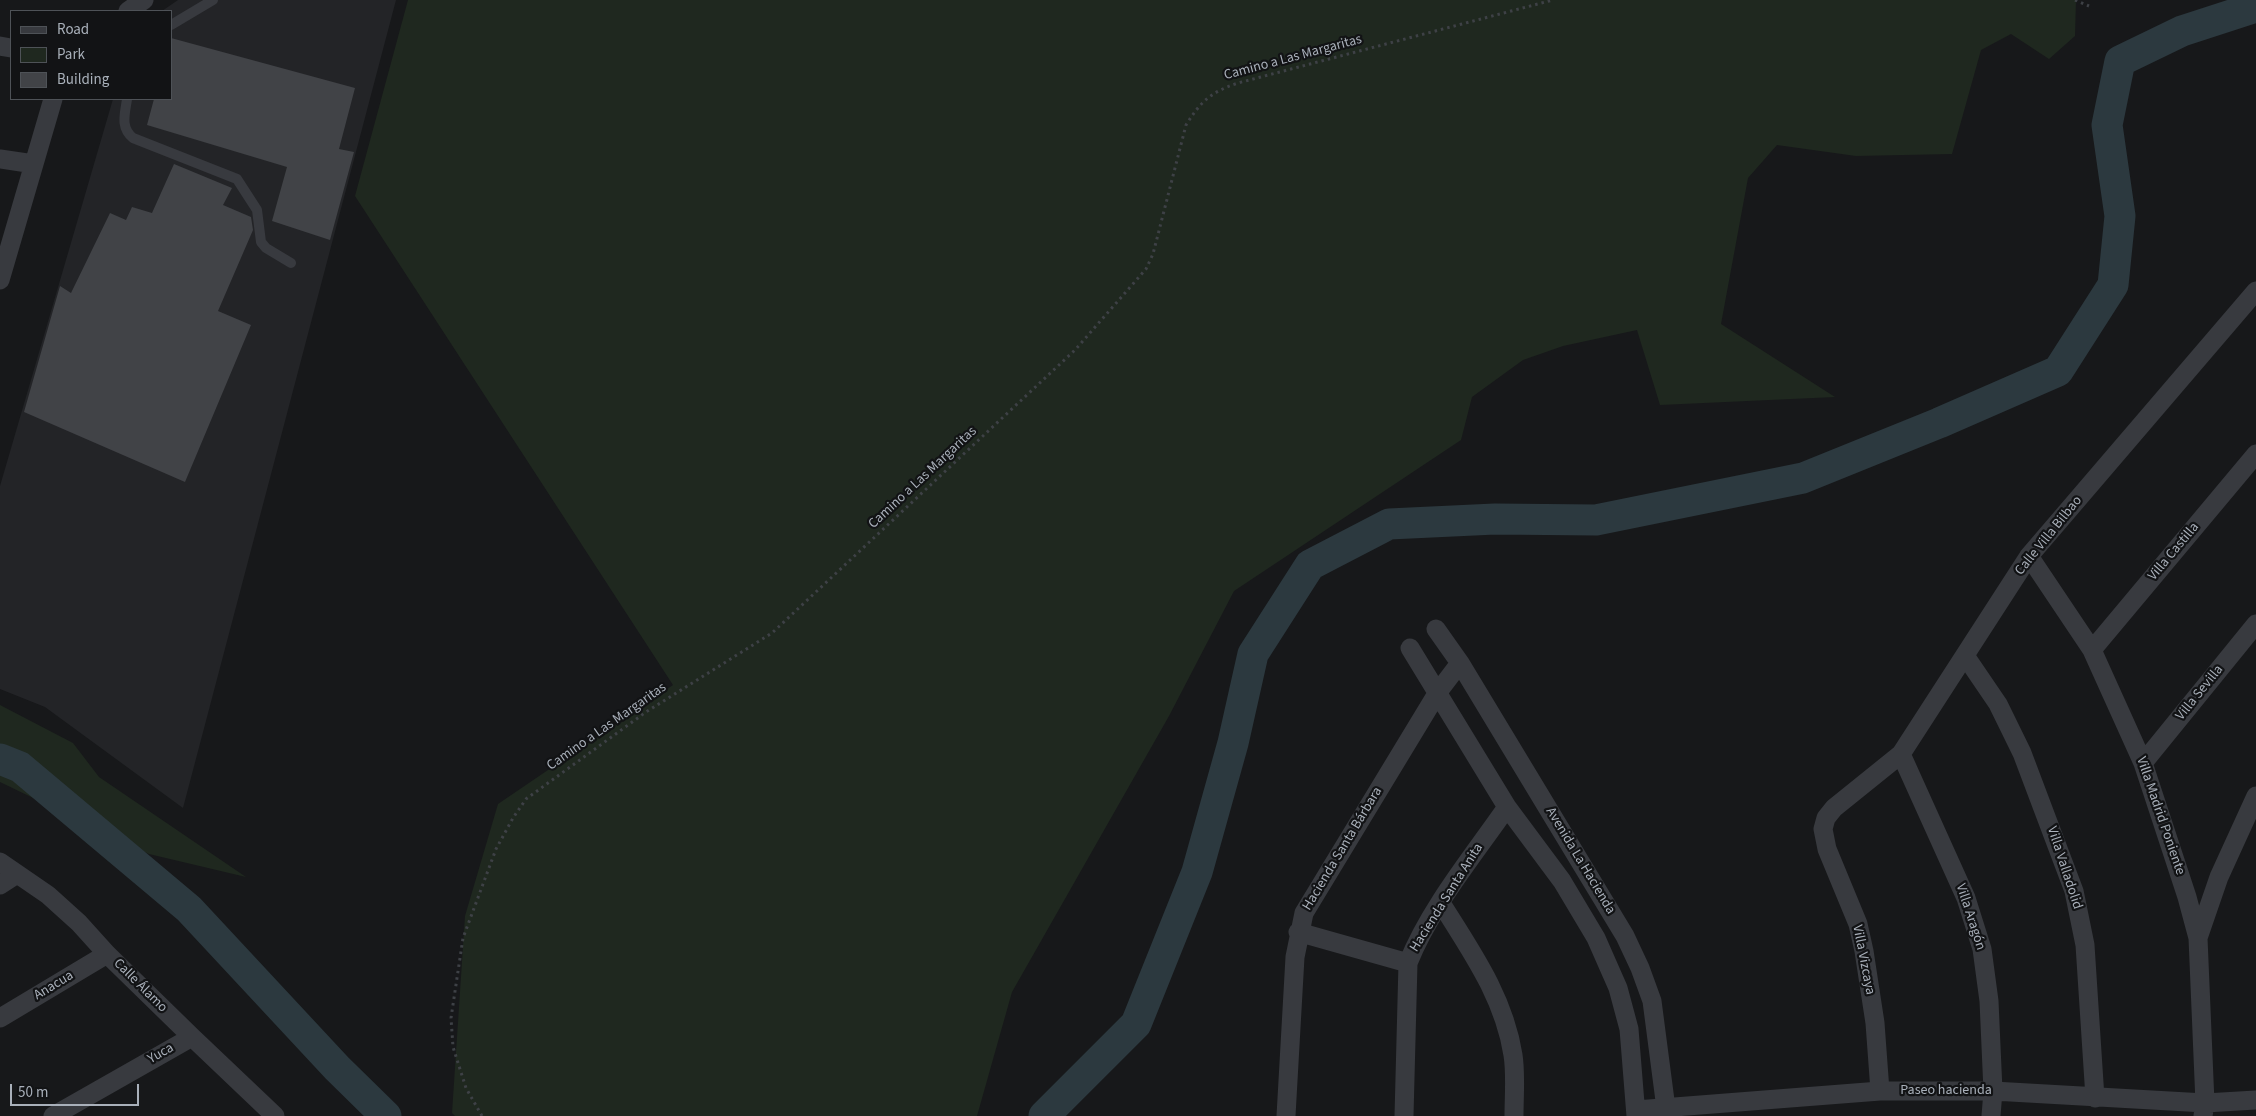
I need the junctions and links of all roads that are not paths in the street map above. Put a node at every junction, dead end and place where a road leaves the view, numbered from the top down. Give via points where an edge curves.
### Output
1 (144, 0) edge
2 (213, 0) edge
3 (129, 10) edge
4 (172, 24) edge
5 (53, 100) edge
6 (127, 100) edge
7 (0, 159) edge
8 (34, 164) junction
9 (291, 263) dead end
10 (1, 272) edge
11 (2256, 291) edge
12 (2256, 454) edge
13 (2029, 556) junction
14 (2256, 624) edge
15 (1436, 629) dead end
16 (1410, 648) dead end
17 (2092, 650) junction
18 (1966, 657) junction
19 (1460, 663) junction
20 (1438, 692) junction
21 (1901, 754) junction
22 (2143, 763) junction
23 (2256, 796) edge
24 (1507, 807) junction
25 (1834, 808) joint
26 (0, 862) edge
27 (17, 874) junction
28 (0, 885) edge
29 (1441, 903) junction
30 (1298, 932) junction
31 (2198, 938) junction
32 (107, 954) junction
33 (1408, 963) junction
34 (0, 1018) edge
35 (192, 1037) junction
36 (1880, 1091) junction
37 (1993, 1091) junction
38 (2095, 1098) junction
39 (2256, 1100) edge
40 (2204, 1110) edge
41 (1666, 1112) edge
42 (1636, 1113) edge
43 (1283, 1114) edge
44 (53, 1116) edge
45 (275, 1116) edge
46 (1404, 1116) edge
47 (1514, 1116) edge
48 (1991, 1116) edge

1 - 3 street
2 - 4 lane
5 - 8 street
6 - 9 lane via 124,125 128,134 237,179 257,210 261,242
7 - 8 street
8 - 10 street
11 - 13 street, Calle Villa Bilbao
12 - 17 street, Villa Castilla
13 - 17 street, Villa Madrid Poniente
13 - 18 street, Calle Villa Bilbao
14 - 22 street, Villa Sevilla
15 - 19 street, Avenida La Hacienda
16 - 20 street, Avenida La Hacienda
17 - 22 street, Villa Madrid Poniente
18 - 21 street, Calle Villa Bilbao
18 - 38 street, Villa Valladolid via 1998,704 2022,753 2074,891 2085,946
19 - 20 street, Hacienda Santa Bárbara
19 - 41 street, Avenida La Hacienda via 1625,936 1640,968 1652,1002
20 - 24 street, Avenida La Hacienda
20 - 30 street, Hacienda Santa Bárbara via 1304,914
21 - 25 street, Calle Villa Bilbao
21 - 37 street, Villa Aragón via 1966,898 1982,949 1989,1001
22 - 31 street, Villa Madrid Poniente
23 - 31 street via 2219,877
24 - 29 street, Hacienda Santa Anita
24 - 42 street, Avenida La Hacienda via 1562,881 1596,938 1618,988 1628,1029
25 - 36 street, Villa Vizcaya via 1823,829 1827,849 1858,924 1862,942 1875,1023
26 - 27 street, Calle Álamo
27 - 28 street
27 - 32 street, Calle Álamo via 79,923
29 - 33 street, Hacienda Santa Anita via 1416,943
29 - 47 street via 1485,972 1504,1017 1514,1056
30 - 33 street
30 - 43 street, Hacienda Santa Bárbara
31 - 40 street, Villa Madrid Poniente
32 - 34 street, Anacua
32 - 35 street, Calle Álamo
33 - 46 street, Hacienda Santa Anita
35 - 44 street, Yuca
35 - 45 street, Calle Álamo
36 - 37 street, Paseo hacienda
36 - 41 street, Paseo hacienda
37 - 38 street, Paseo hacienda
37 - 48 street, Villa Aragón
38 - 40 street, Paseo hacienda
39 - 40 street, Paseo hacienda
41 - 42 street, Paseo hacienda

